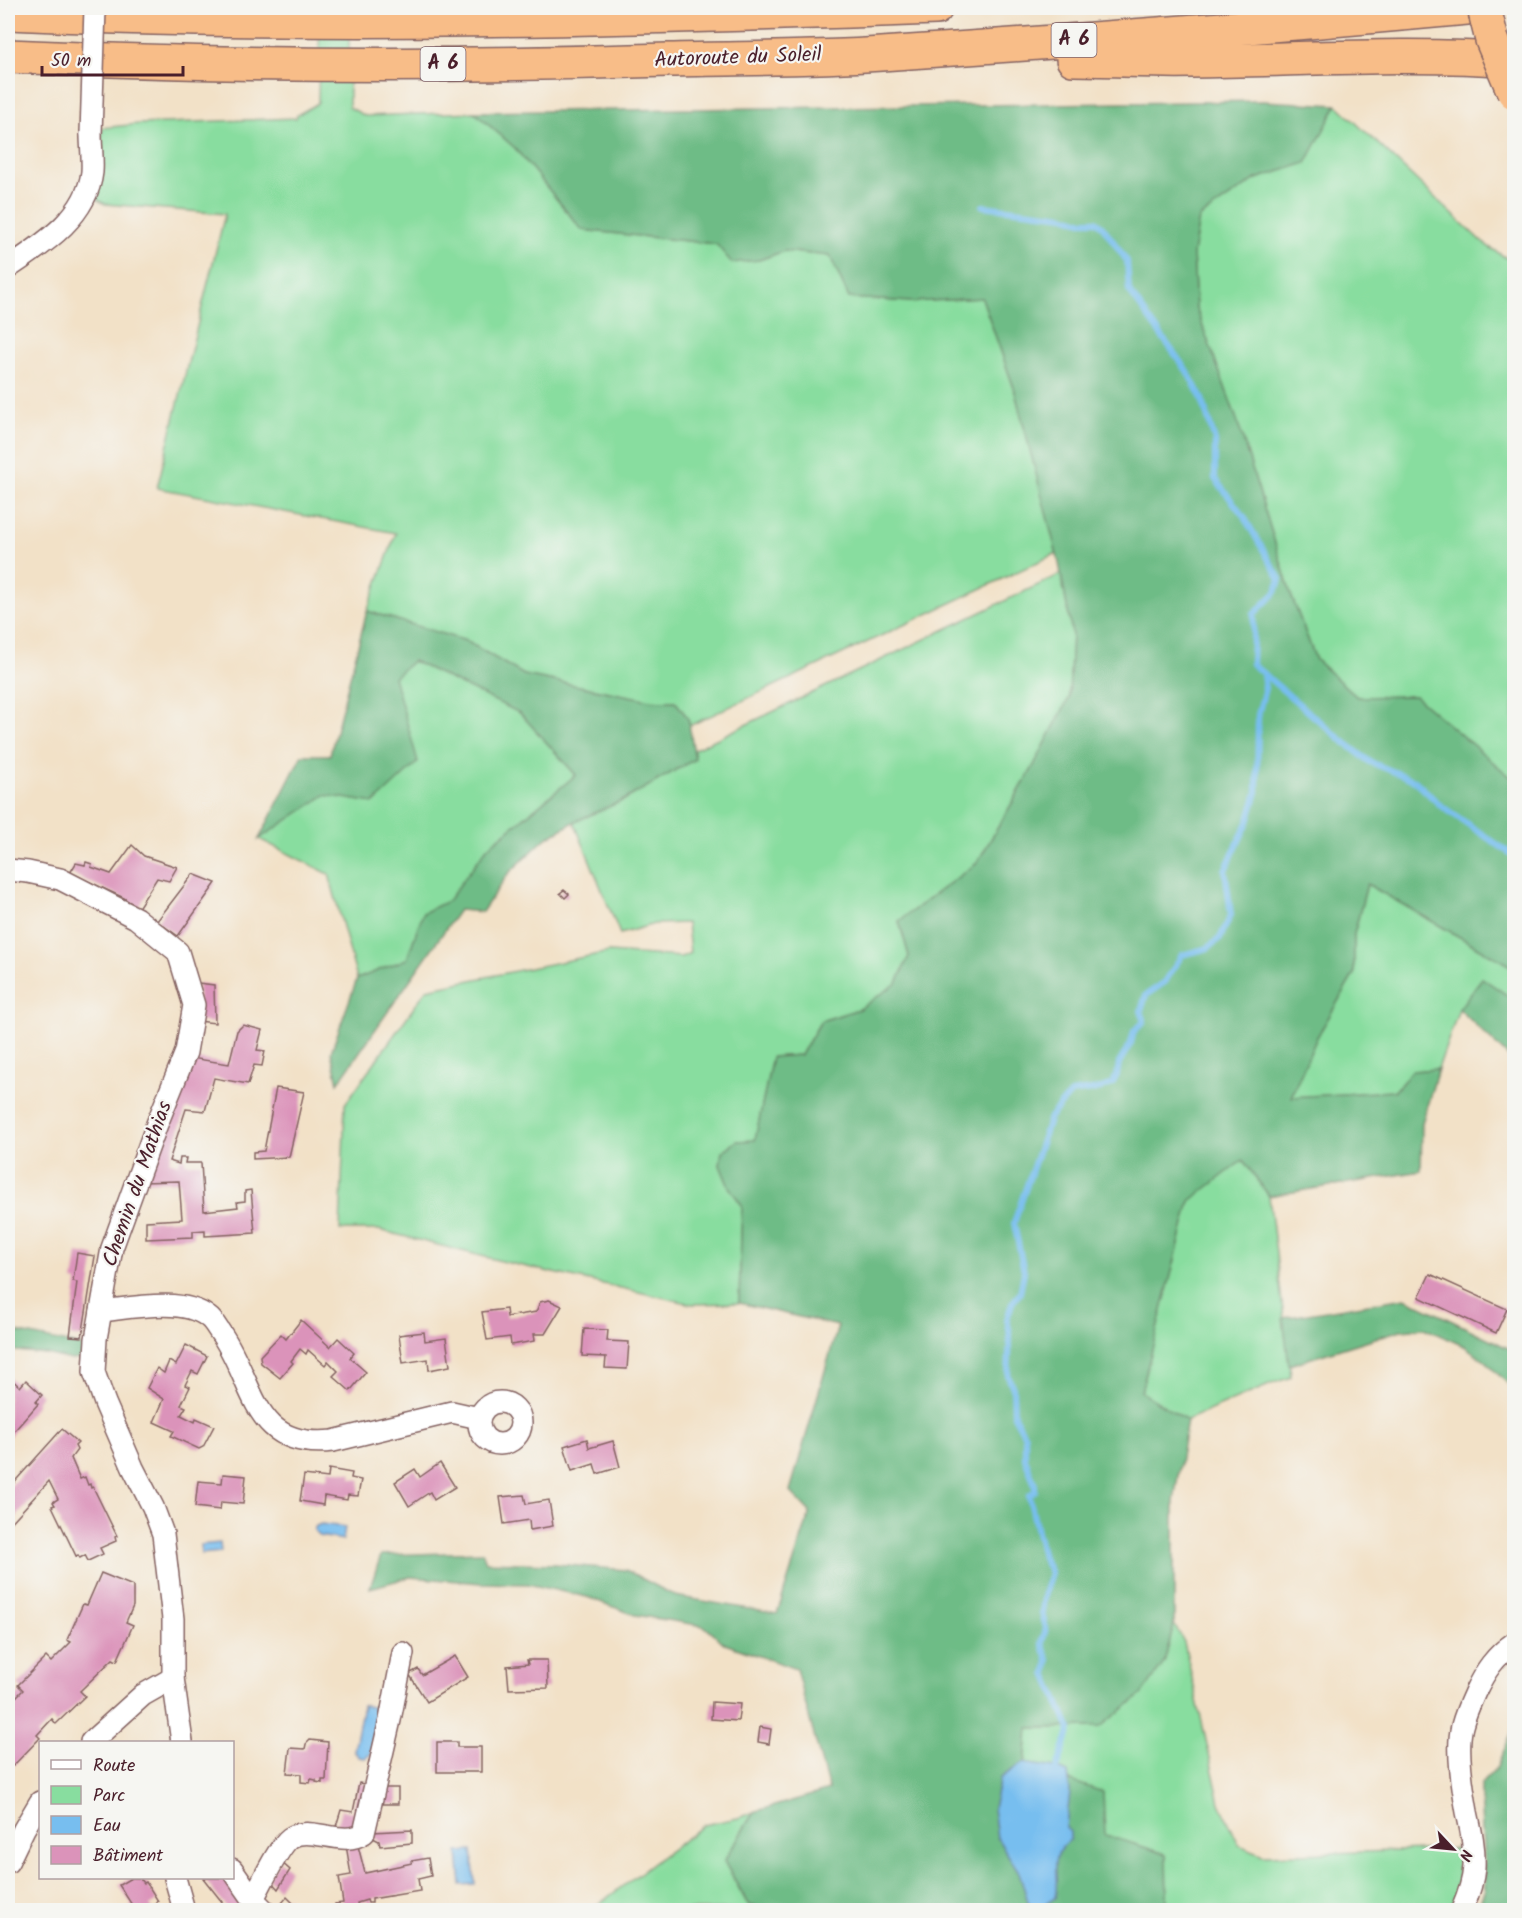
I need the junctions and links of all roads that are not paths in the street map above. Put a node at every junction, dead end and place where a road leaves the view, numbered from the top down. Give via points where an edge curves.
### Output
1 (95, 8) edge
2 (936, 8) edge
3 (1467, 8) edge
4 (1484, 8) edge
5 (8, 13) edge
6 (879, 54) junction
7 (8, 56) edge
8 (1515, 60) edge
9 (1515, 92) edge
10 (8, 268) edge
11 (8, 870) edge
12 (101, 1311) junction
13 (479, 1418) dead end
14 (1515, 1643) edge
15 (403, 1653) dead end
16 (173, 1678) junction
17 (93, 1741) edge
18 (182, 1741) edge
19 (39, 1805) edge
20 (8, 1862) edge
21 (234, 1872) edge
22 (175, 1879) edge
23 (259, 1905) edge
24 (184, 1911) edge
25 (1462, 1911) edge

1 - 10 street, bridge via 92,173 86,196 69,222
2 - 5 highway, Autoroute du Soleil / A 6 via 536,20 267,20
3 - 6 highway, Autoroute du Soleil / A 6
4 - 9 highway, bridge via 1492,40
6 - 7 highway, Autoroute du Soleil / A 6 via 424,64
6 - 8 highway via 1189,61 1417,56
11 - 12 street, Chemin du Mathias via 60,879 136,918 178,952 194,1005 186,1052 112,1248
12 - 13 street via 161,1304 188,1308 209,1317 231,1348 259,1412 283,1433 300,1440 333,1441 452,1412
12 - 16 street, Chemin du Mathias via 94,1372 163,1534 173,1619
14 - 25 street via 1486,1669 1461,1727 1460,1761 1474,1867
15 - 23 street via 364,1833 357,1838 306,1833 291,1837 279,1853
16 - 17 street via 143,1695
16 - 18 street, Chemin du Mathias
19 - 20 street
21 - 23 street
22 - 24 street

